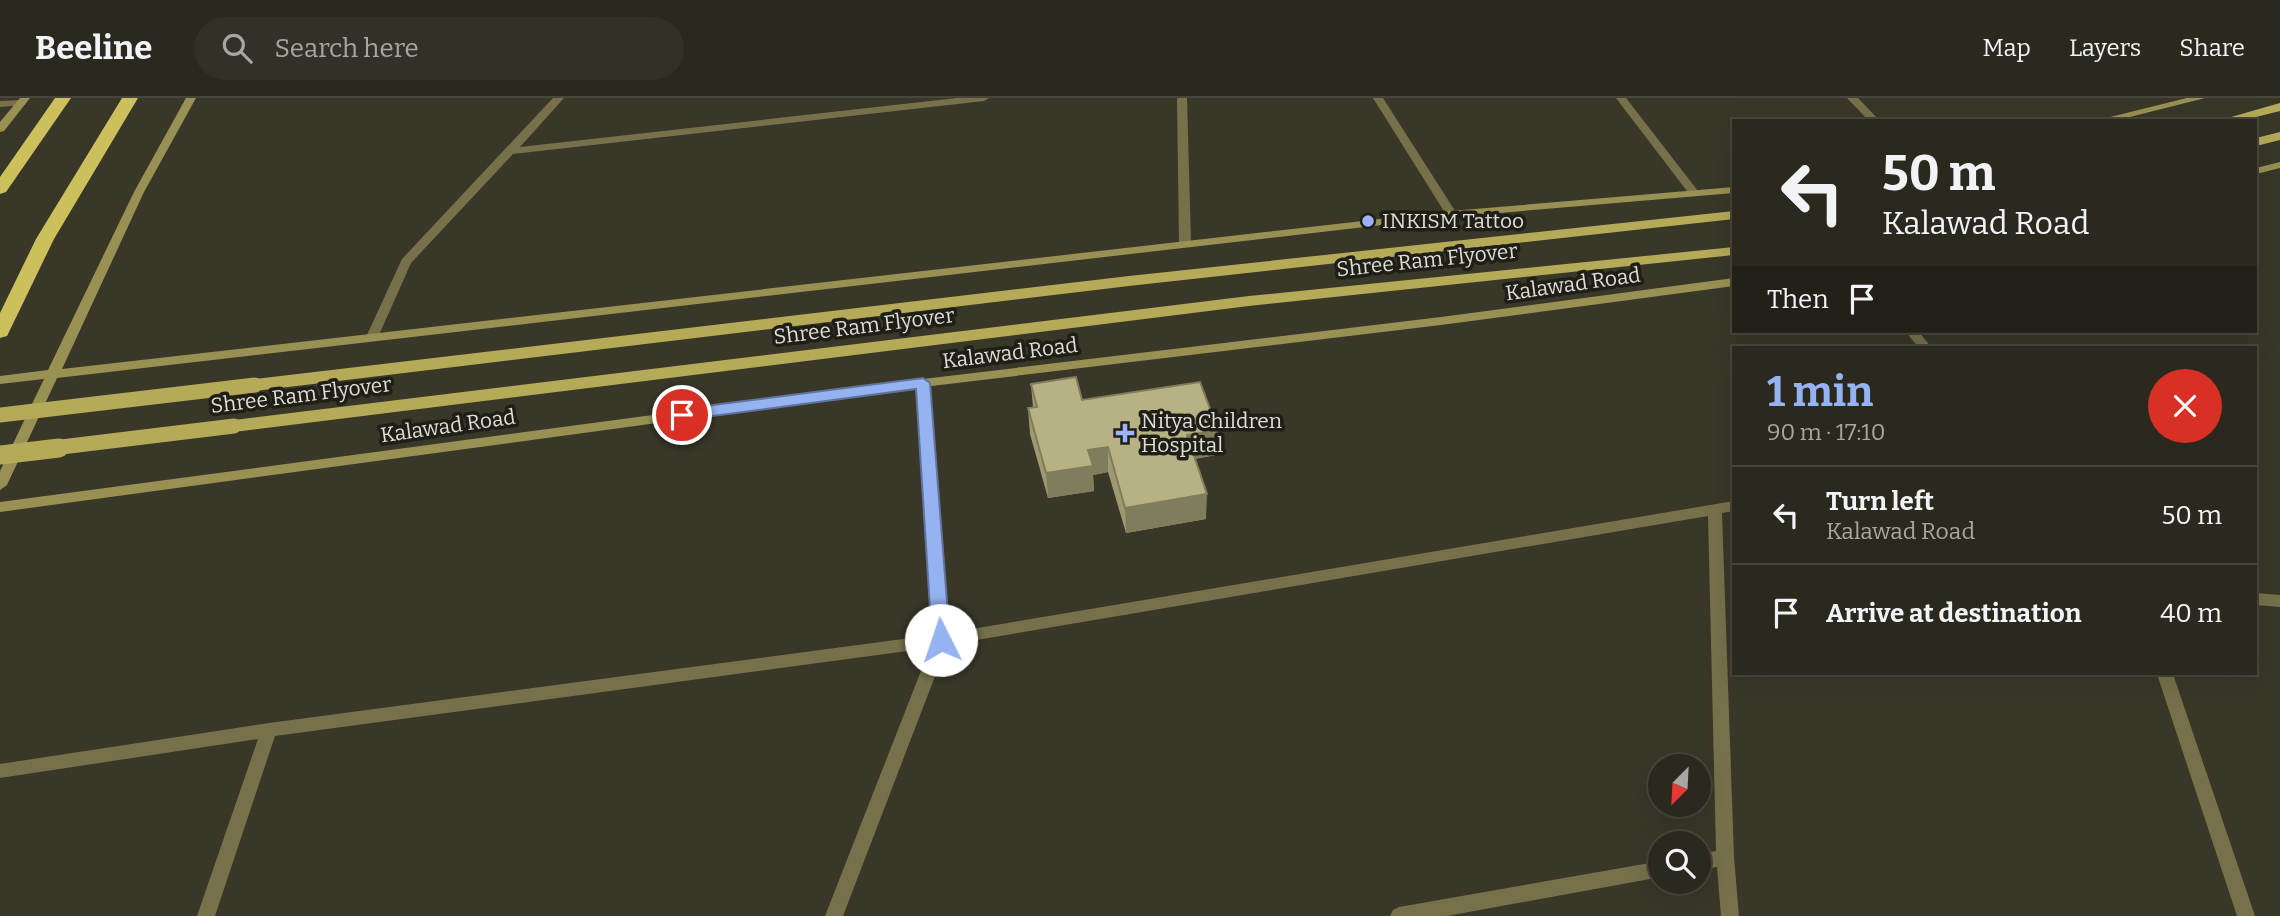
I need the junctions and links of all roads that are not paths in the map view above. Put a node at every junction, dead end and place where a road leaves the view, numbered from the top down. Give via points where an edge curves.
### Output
1 (63, 98) edge
2 (130, 98) edge
3 (191, 98) edge
4 (559, 98) edge
5 (984, 98) edge
6 (1182, 98) edge
7 (1378, 98) edge
8 (1621, 98) edge
9 (1852, 98) edge
10 (2200, 98) edge
11 (23, 101) edge
12 (0, 104) edge
13 (2280, 107) edge
14 (1873, 119) edge
15 (2108, 119) edge
16 (2230, 119) edge
17 (0, 128) edge
18 (2280, 136) edge
19 (2257, 142) edge
20 (510, 151) junction
21 (2280, 165) edge
22 (2257, 171) edge
23 (0, 189) edge
24 (1732, 190) edge
25 (1694, 193) junction
26 (1451, 214) junction
27 (1732, 215) edge
28 (1185, 243) junction
29 (1732, 251) edge
30 (1732, 282) edge
31 (0, 332) edge
32 (373, 335) junction
33 (52, 373) junction
34 (0, 380) edge
35 (923, 383) junction
36 (0, 415) edge
37 (0, 455) edge
38 (0, 485) edge
39 (1732, 506) edge
40 (0, 507) edge
41 (1715, 509) junction
42 (2257, 599) edge
43 (2280, 601) edge
44 (941, 640) junction
45 (2165, 675) edge
46 (269, 730) junction
47 (0, 771) edge
48 (1725, 857) junction
49 (1711, 860) edge
50 (1648, 871) edge
51 (206, 916) edge
52 (834, 916) edge
53 (1399, 916) edge
54 (1730, 916) edge
55 (2246, 916) edge

1 - 23 highway
2 - 31 highway via 45,239
3 - 33 street via 139,192
4 - 20 street
5 - 20 street
6 - 28 street
7 - 26 street
8 - 25 street
9 - 14 street
10 - 15 street
11 - 12 street
11 - 17 street
13 - 16 main road
18 - 19 main road
20 - 32 street via 406,262
21 - 22 street
24 - 25 street
25 - 26 street
26 - 28 street
27 - 36 main road, Shree Ram Flyover, bridge via 1129,281
28 - 32 street
29 - 37 main road, Shree Ram Flyover, bridge via 1249,301
30 - 35 street, Kalawad Road
32 - 33 street
33 - 34 street
33 - 38 street
35 - 40 street, Kalawad Road
35 - 44 street
39 - 41 street
41 - 44 street
41 - 48 street
42 - 43 street
44 - 46 street
44 - 52 street
45 - 55 street
46 - 47 street
46 - 51 street
48 - 49 street
48 - 54 street
50 - 53 street

